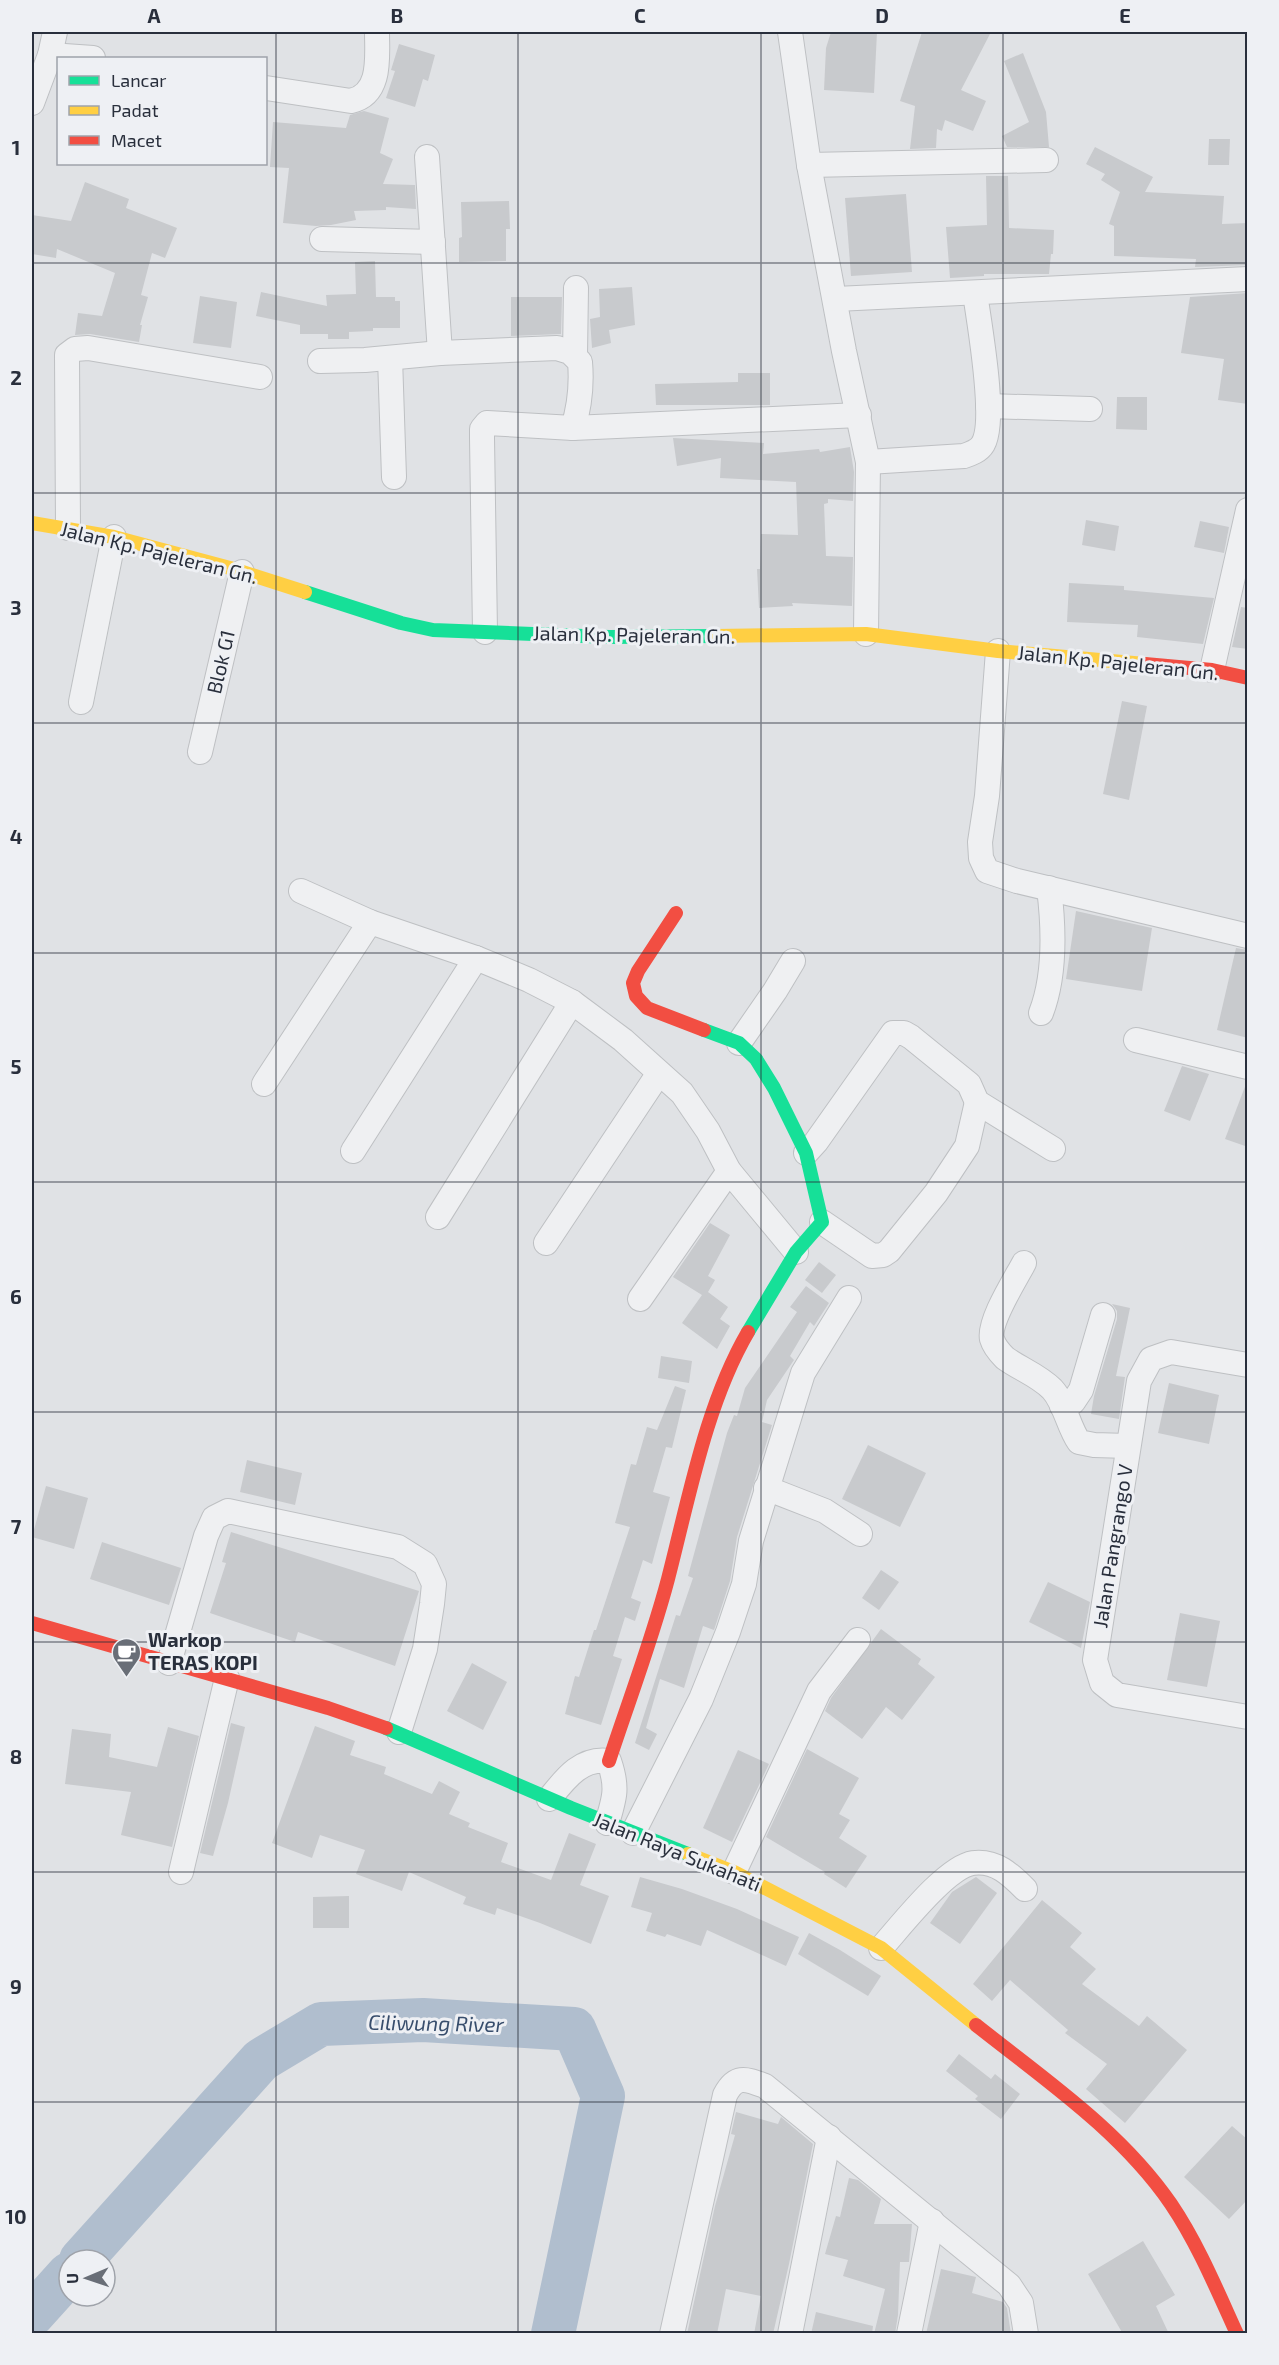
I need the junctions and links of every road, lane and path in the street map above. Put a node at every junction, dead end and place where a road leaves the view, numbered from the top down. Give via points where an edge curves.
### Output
1 (377, 32) edge
2 (790, 32) edge
3 (52, 43) edge
4 (90, 57) edge
5 (267, 88) edge
6 (32, 103) edge
7 (427, 158) dead end
8 (1046, 160) dead end
9 (810, 165) junction
10 (322, 239) dead end
11 (433, 242) junction
12 (1248, 279) edge
13 (576, 288) dead end
14 (975, 293) junction
15 (836, 299) junction
16 (440, 352) junction
17 (575, 355) junction
18 (390, 357) junction
19 (320, 361) dead end
20 (260, 377) dead end
21 (988, 406) junction
22 (1090, 410) dead end
23 (859, 415) junction
24 (573, 428) junction
25 (868, 462) junction
26 (394, 477) dead end
27 (1248, 510) edge
28 (32, 523) edge
29 (68, 528) junction
30 (114, 537) junction
31 (242, 572) junction
32 (485, 632) junction
33 (866, 634) junction
34 (998, 651) junction
35 (1212, 670) junction
36 (1248, 678) edge
37 (81, 702) dead end
38 (200, 752) dead end
39 (1049, 888) junction
40 (301, 891) dead end
41 (676, 913) dead end
42 (370, 922) junction
43 (1248, 936) edge
44 (476, 958) junction
45 (792, 961) dead end
46 (572, 1002) junction
47 (1041, 1013) dead end
48 (1136, 1041) dead end
49 (739, 1043) junction
50 (1248, 1067) edge
51 (659, 1073) junction
52 (264, 1084) dead end
53 (977, 1102) junction
54 (1053, 1149) dead end
55 (353, 1151) dead end
56 (806, 1153) junction
57 (729, 1171) junction
58 (438, 1217) dead end
59 (822, 1222) junction
60 (546, 1243) dead end
61 (796, 1252) junction
62 (1024, 1263) dead end
63 (849, 1298) dead end
64 (640, 1299) dead end
65 (1103, 1315) dead end
66 (1248, 1365) edge
67 (1062, 1406) junction
68 (1128, 1446) junction
69 (766, 1488) junction
70 (861, 1534) dead end
71 (32, 1623) edge
72 (858, 1640) dead end
73 (169, 1663) junction
74 (227, 1678) junction
75 (1248, 1718) edge
76 (399, 1732) junction
77 (609, 1761) junction
78 (549, 1799) junction
79 (607, 1823) junction
80 (633, 1833) junction
81 (181, 1872) dead end
82 (734, 1872) junction
83 (1025, 1889) dead end
84 (881, 1948) junction
85 (829, 2137) junction
86 (932, 2221) junction
87 (672, 2334) edge
88 (790, 2334) edge
89 (909, 2334) edge
90 (1026, 2334) edge
91 (1237, 2334) edge

1 - 5 street via 372,87 360,99 351,101
2 - 9 street
3 - 4 street
3 - 6 street
7 - 11 street
8 - 9 street
9 - 15 street
10 - 11 street
11 - 16 street
12 - 14 street
13 - 17 street
14 - 15 street
14 - 21 street
15 - 23 street
16 - 17 street via 557,348
16 - 18 street
17 - 24 street via 580,362 581,378 579,410
18 - 19 street
18 - 26 street
20 - 29 street via 88,348 72,351 67,355
21 - 22 street
21 - 25 street via 983,444 974,452 964,456
23 - 24 street
23 - 25 street
24 - 32 street via 495,422 484,425
25 - 33 street
27 - 35 street
28 - 29 street, Jalan Kp. Pajeleran Gn.
29 - 30 street, Jalan Kp. Pajeleran Gn.
30 - 31 street, Jalan Kp. Pajeleran Gn.
30 - 37 street
31 - 32 street, Jalan Kp. Pajeleran Gn. via 401,623 433,630
31 - 38 street, Blok G1
32 - 33 street, Jalan Kp. Pajeleran Gn. via 630,638
33 - 34 street, Jalan Kp. Pajeleran Gn.
34 - 35 street, Jalan Kp. Pajeleran Gn.
34 - 39 street via 981,858 987,871
35 - 36 street, Jalan Kp. Pajeleran Gn.
39 - 43 street
39 - 47 street via 1050,977
40 - 42 street
41 - 49 street via 638,972 633,983 636,996 647,1008 662,1015
42 - 44 street
42 - 52 street
44 - 46 street
44 - 55 street
45 - 49 street
46 - 51 street
46 - 58 street
48 - 50 street
49 - 56 street via 756,1059 774,1088
51 - 57 street via 682,1093
51 - 60 street
53 - 54 street
53 - 56 street via 969,1083 953,1069 912,1037 893,1033
53 - 59 street via 967,1146 936,1193 889,1251 872,1256
56 - 59 street
57 - 61 street
57 - 64 street
59 - 61 street
61 - 77 street via 730,1362 698,1462 668,1582
62 - 67 street via 992,1327 992,1339 1005,1358 1053,1390
63 - 69 street via 803,1373
65 - 67 street via 1081,1390 1073,1402
66 - 68 street, Jalan Pangrango V via 1171,1352 1151,1359 1139,1382
67 - 68 street via 1079,1442
68 - 75 street, Jalan Pangrango V via 1095,1660 1102,1683 1117,1695
69 - 70 street via 825,1511
69 - 80 street via 744,1584 728,1632 701,1699
71 - 73 street, Jalan Raya Sukahati
72 - 82 street via 819,1690
73 - 74 street, Jalan Raya Sukahati
73 - 76 street via 214,1518 228,1511 398,1546 425,1564 434,1584 425,1649
74 - 76 street, Jalan Raya Sukahati
74 - 81 street
76 - 78 street, Jalan Raya Sukahati
77 - 78 street via 584,1764
77 - 79 street via 615,1779 615,1798
78 - 79 street, Jalan Raya Sukahati
79 - 80 street, Jalan Raya Sukahati
80 - 82 street, Jalan Raya Sukahati
82 - 84 street, Jalan Raya Sukahati
83 - 84 street via 1007,1871 990,1864 972,1863 953,1871
84 - 91 street, Jalan Raya Sukahati via 1078,2106 1132,2155 1171,2204
85 - 86 street
85 - 87 street via 765,2086 748,2079 730,2085 724,2095
85 - 88 street
86 - 89 street
86 - 90 street via 1009,2285 1021,2303

